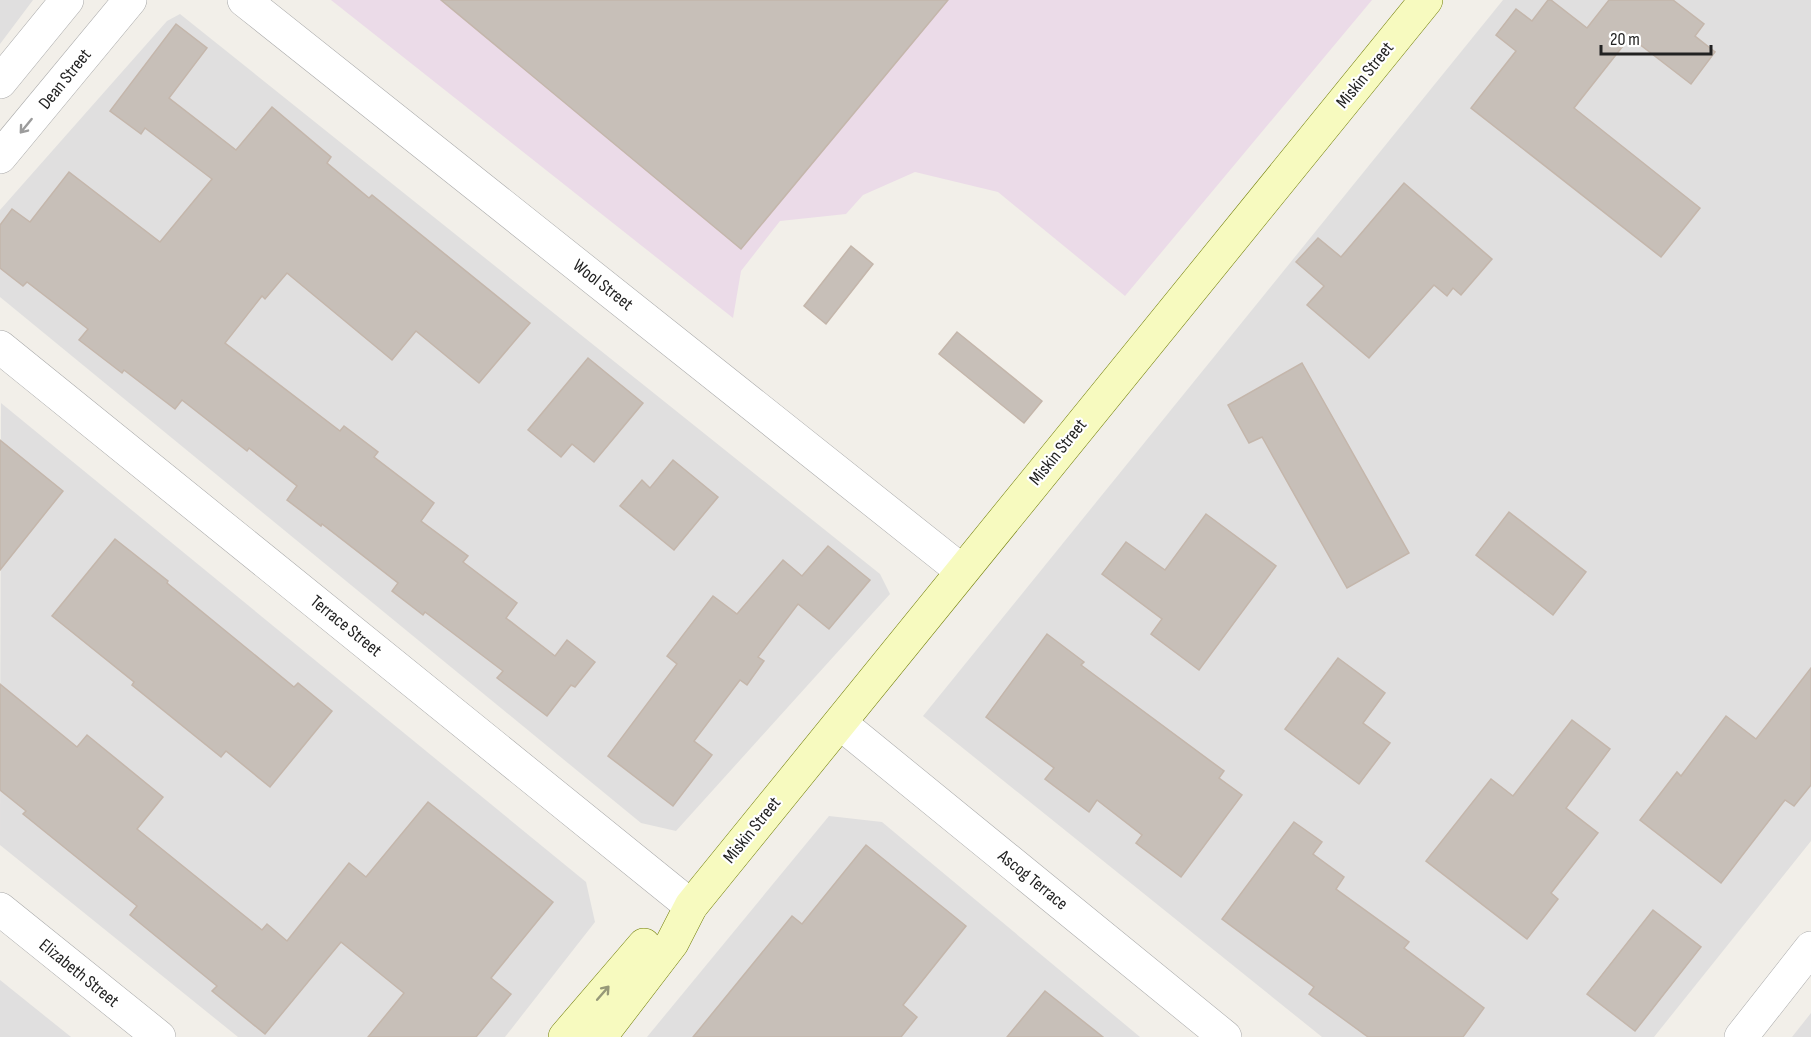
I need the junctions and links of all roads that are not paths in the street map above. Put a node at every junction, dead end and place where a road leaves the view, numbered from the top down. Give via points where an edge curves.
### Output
1 (67, 0) edge
2 (130, 0) edge
3 (244, 0) edge
4 (1426, 0) edge
5 (0, 82) edge
6 (0, 157) edge
7 (0, 347) edge
8 (962, 571) junction
9 (840, 723) junction
10 (691, 906) junction
11 (0, 909) edge
12 (1811, 948) edge
13 (159, 1037) edge
14 (565, 1037) edge
15 (600, 1037) edge
16 (1225, 1037) edge
17 (1741, 1037) edge

1 - 5 street
2 -> 6 street, Dean Street
3 - 8 street, Wool Street
4 - 8 main road, Miskin Street
7 - 10 street, Terrace Street
8 - 9 main road, Miskin Street
9 - 10 main road, Miskin Street
9 - 16 street, Ascog Terrace
14 -> 10 main road, Miskin Street via 656,931
10 - 15 main road, Miskin Street via 672,943
11 - 13 street, Elizabeth Street
12 - 17 street

